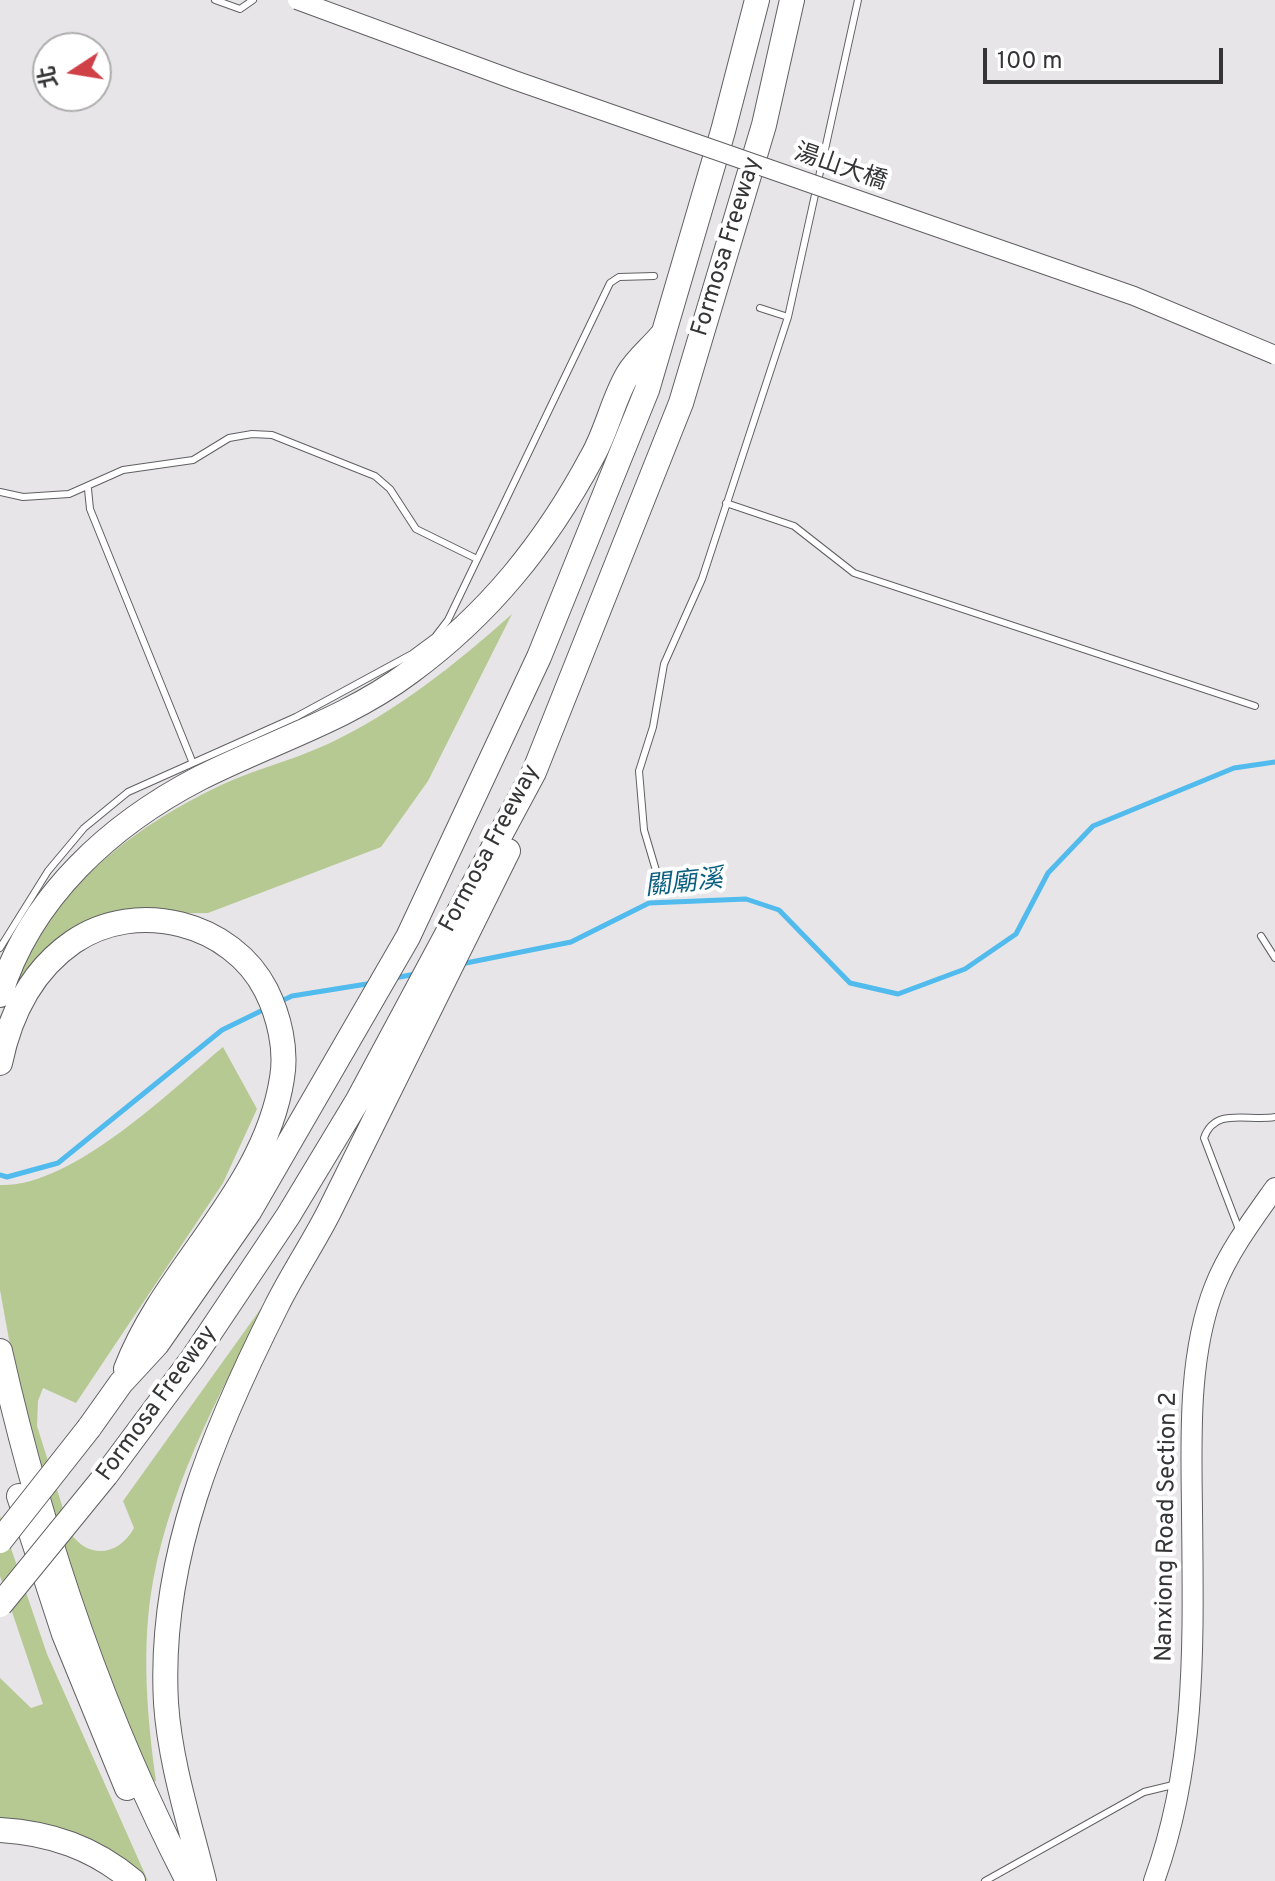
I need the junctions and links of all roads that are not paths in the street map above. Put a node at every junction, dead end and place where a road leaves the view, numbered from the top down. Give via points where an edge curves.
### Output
1 (215, 0) edge
2 (253, 0) edge
3 (297, 0) edge
4 (757, 0) edge
5 (792, 0) edge
6 (858, 0) edge
7 (654, 276) dead end
8 (760, 308) dead end
9 (788, 317) junction
10 (667, 329) junction
11 (1275, 355) edge
12 (88, 489) junction
13 (0, 492) edge
14 (726, 503) junction
15 (477, 559) junction
16 (1255, 706) dead end
17 (192, 761) junction
18 (663, 894) dead end
19 (1261, 936) dead end
20 (0, 948) edge
21 (1275, 958) edge
22 (0, 995) edge
23 (0, 1063) edge
24 (369, 1104) junction
25 (1275, 1117) edge
26 (1275, 1188) edge
27 (1241, 1235) junction
28 (0, 1351) edge
29 (121, 1383) junction
30 (0, 1424) edge
31 (0, 1541) edge
32 (0, 1605) edge
33 (1181, 1784) junction
34 (0, 1830) edge
35 (133, 1881) edge
36 (171, 1881) edge
37 (188, 1881) edge
38 (204, 1881) edge
39 (985, 1881) edge
40 (1154, 1881) edge

1 - 2 lane via 240,9
3 - 11 street, 湯山大橋, bridge via 1134,296
4 - 10 highway, Formosa Freeway
5 - 24 highway, Formosa Freeway via 764,125 681,403 501,848
6 - 9 lane
7 - 15 lane via 619,277 610,283
8 - 9 lane
9 - 14 lane
10 - 22 highway via 628,373 602,439 551,529 474,621 371,699 199,779 126,824 64,881 8,970
10 - 29 highway, Formosa Freeway via 588,543 408,937 249,1212 157,1344
12 - 13 lane via 23,497
12 - 15 lane via 123,470 193,460 229,438 272,435 375,476 416,529
12 - 17 lane via 90,509
14 - 16 lane via 794,526 854,573
14 - 18 lane via 702,579 664,664 639,771 644,830
15 - 17 lane via 448,620 412,654 296,717
17 - 20 lane via 128,792 84,828 48,871
19 - 21 lane
23 - 29 highway via 24,992 74,941 137,921 166,920 223,940 244,957 274,1005 283,1075 265,1136 139,1336
24 - 32 highway, Formosa Freeway, bridge via 193,1358
24 - 38 highway via 207,1454 188,1514 174,1583 166,1704
25 - 27 lane via 1217,1118 1204,1138
26 - 27 main road, Nanxiong Road Section 2
27 - 33 main road, Nanxiong Road Section 2 via 1215,1287 1202,1333 1195,1397 1192,1694
28 - 37 highway via 24,1455 69,1597 115,1719
29 - 31 highway, Formosa Freeway, bridge
30 - 36 highway via 32,1543 64,1634 95,1716
33 - 39 lane via 1144,1792
33 - 40 main road, Nanxiong Road Section 2
34 - 35 highway via 58,1838 93,1852

